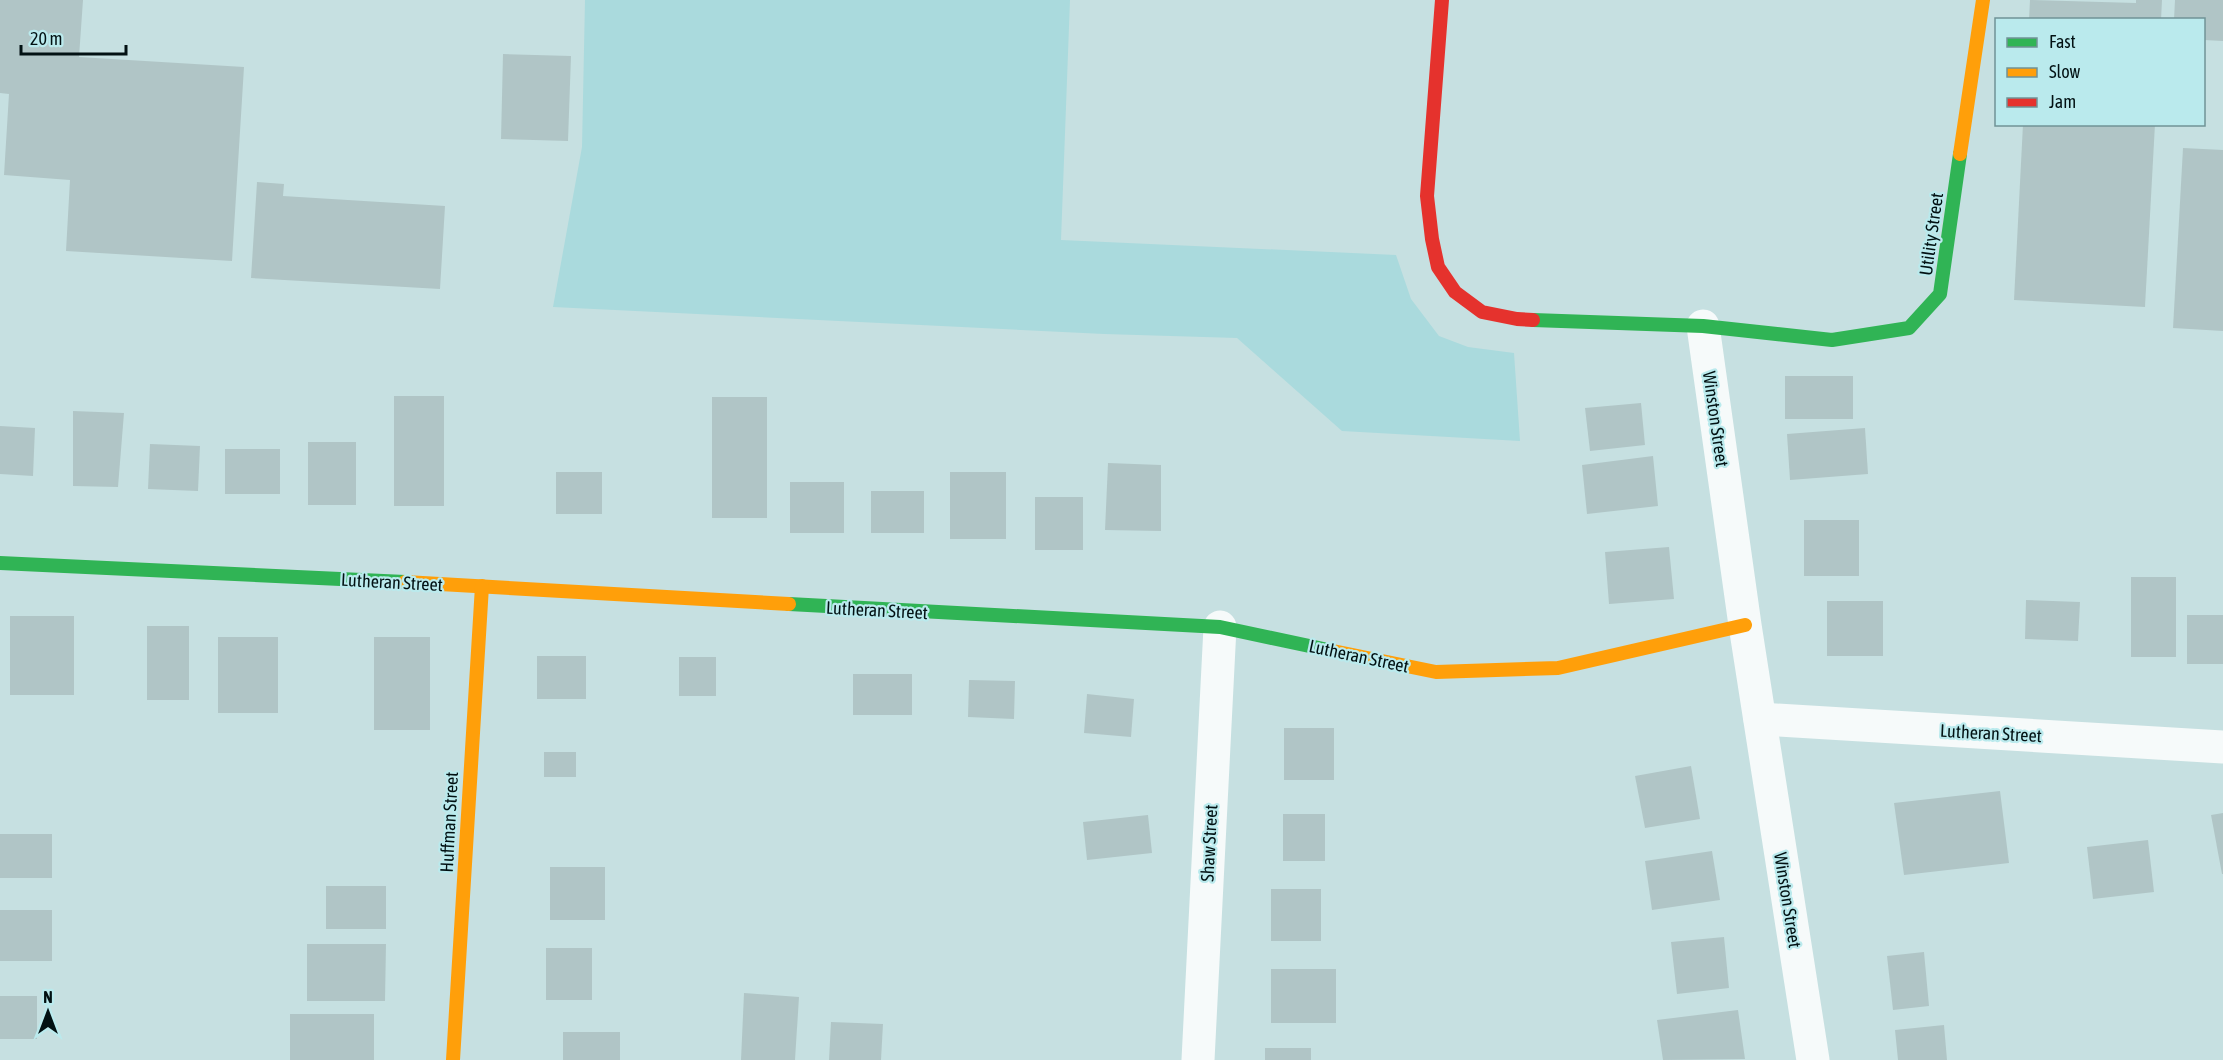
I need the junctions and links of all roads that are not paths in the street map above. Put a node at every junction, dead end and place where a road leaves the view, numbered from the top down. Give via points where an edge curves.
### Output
1 (1442, 0) edge
2 (1983, 0) edge
3 (1703, 326) junction
4 (0, 563) edge
5 (482, 586) junction
6 (1745, 625) junction
7 (1220, 627) junction
8 (1760, 719) junction
9 (2223, 747) edge
10 (453, 1060) edge
11 (1198, 1060) edge
12 (1813, 1060) edge

1 - 3 street via 1426,196 1438,267 1455,292 1482,312 1517,319
2 - 3 street, Utility Street via 1941,294 1909,328 1832,340
3 - 6 street, Winston Street
4 - 5 street, Lutheran Street
5 - 7 street, Lutheran Street
5 - 10 street, Huffman Street
6 - 7 street, Lutheran Street via 1558,668 1436,672
6 - 8 street, Winston Street
7 - 11 street, Shaw Street
8 - 9 street, Lutheran Street
8 - 12 street, Winston Street

